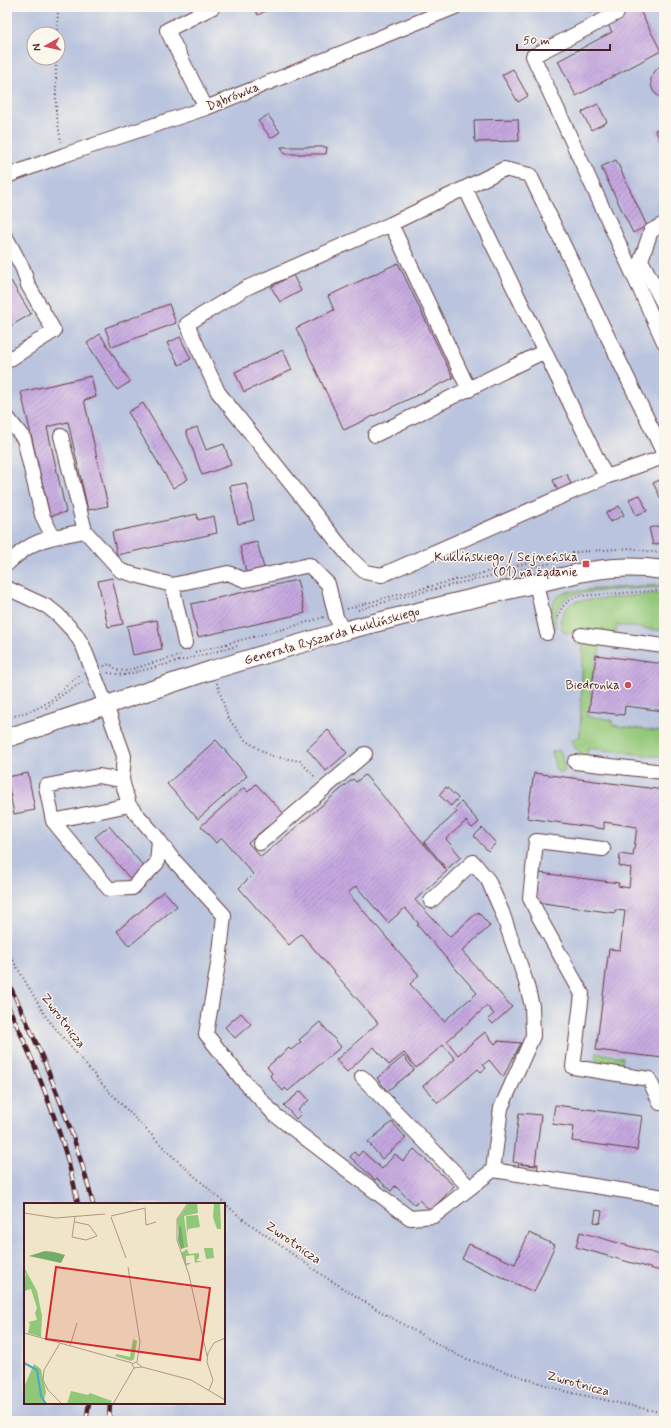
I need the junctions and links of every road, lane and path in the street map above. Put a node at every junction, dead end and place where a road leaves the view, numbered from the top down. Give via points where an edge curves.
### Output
1 (58, 7) edge
2 (213, 7) edge
3 (455, 7) edge
4 (617, 12) dead end
5 (57, 26) edge
6 (56, 66) edge
7 (206, 108) junction
8 (64, 155) junction
9 (7, 176) edge
10 (465, 188) junction
11 (391, 224) junction
12 (664, 224) edge
13 (7, 239) edge
14 (664, 305) edge
15 (664, 342) edge
16 (545, 351) junction
17 (7, 361) edge
18 (469, 390) junction
19 (7, 418) edge
20 (375, 435) dead end
21 (61, 436) dead end
22 (664, 454) edge
23 (664, 457) edge
24 (606, 476) junction
25 (85, 531) junction
26 (53, 537) junction
27 (7, 564) edge
28 (664, 570) edge
29 (536, 583) junction
30 (172, 585) junction
31 (7, 588) edge
32 (664, 590) edge
33 (558, 622) dead end
34 (343, 631) junction
35 (547, 633) dead end
36 (581, 635) dead end
37 (185, 643) dead end
38 (664, 646) edge
39 (212, 670) junction
40 (106, 705) junction
41 (7, 738) edge
42 (365, 754) dead end
43 (576, 762) dead end
44 (664, 772) edge
45 (122, 780) junction
46 (326, 787) junction
47 (130, 805) junction
48 (53, 821) junction
49 (159, 840) junction
50 (260, 843) dead end
51 (603, 849) dead end
52 (431, 901) dead end
53 (7, 950) edge
54 (362, 1077) dead end
55 (664, 1103) edge
56 (493, 1170) junction
57 (470, 1188) junction
58 (664, 1198) edge
59 (225, 1203) edge
60 (225, 1203) edge
61 (664, 1414) edge

1 - 5 path
2 - 7 street via 167,30
3 - 7 street, Dąbrówka
4 - 15 street via 532,56
6 - 8 path via 56,112
7 - 8 street, Dąbrówka
8 - 9 street, Dąbrówka
10 - 11 street
10 - 16 street
10 - 22 street via 504,169 530,175
11 - 18 street
11 - 24 street via 246,288 187,324 218,392 351,559 365,572 382,575
12 - 14 street via 651,231 641,260
13 - 17 street via 23,269 28,285 54,331
16 - 18 street
16 - 24 street
18 - 20 street
19 - 26 street via 24,439 42,515
21 - 25 street
23 - 24 street
25 - 26 street
25 - 30 street via 121,571
26 - 27 street via 26,548
28 - 29 main road, Generała Ryszarda Kuklińskiego via 627,567 603,569
29 - 34 main road, Generała Ryszarda Kuklińskiego
29 - 35 street
30 - 34 street via 228,573 245,580 309,565 328,584 336,617
30 - 37 street
31 - 40 street via 48,607 68,624 83,646
32 - 33 path via 578,596 568,601 559,611
34 - 39 main road, Generała Ryszarda Kuklińskiego
36 - 38 street
39 - 40 main road, Generała Ryszarda Kuklińskiego
39 - 46 path via 228,718 246,741 271,756 300,761
40 - 41 main road, Generała Ryszarda Kuklińskiego
40 - 45 street via 124,756
42 - 46 street
43 - 44 street
45 - 47 street
45 - 48 street via 98,776 46,786
46 - 50 street
47 - 48 street
47 - 49 street
48 - 49 street via 108,889 132,888 157,862
49 - 57 street via 171,857 224,915 206,1034 241,1078 275,1115 410,1218 434,1216
51 - 55 street via 536,841 530,898 582,994 573,1068 649,1079 660,1103
52 - 56 street via 473,862 488,880 502,912 532,1006 533,1036 501,1108
53 - 60 path, Zwrotnicza via 46,1017 111,1094 170,1154
54 - 57 street
56 - 57 street
56 - 58 street
59 - 61 path, Zwrotnicza via 313,1269 383,1313 461,1357 564,1391

